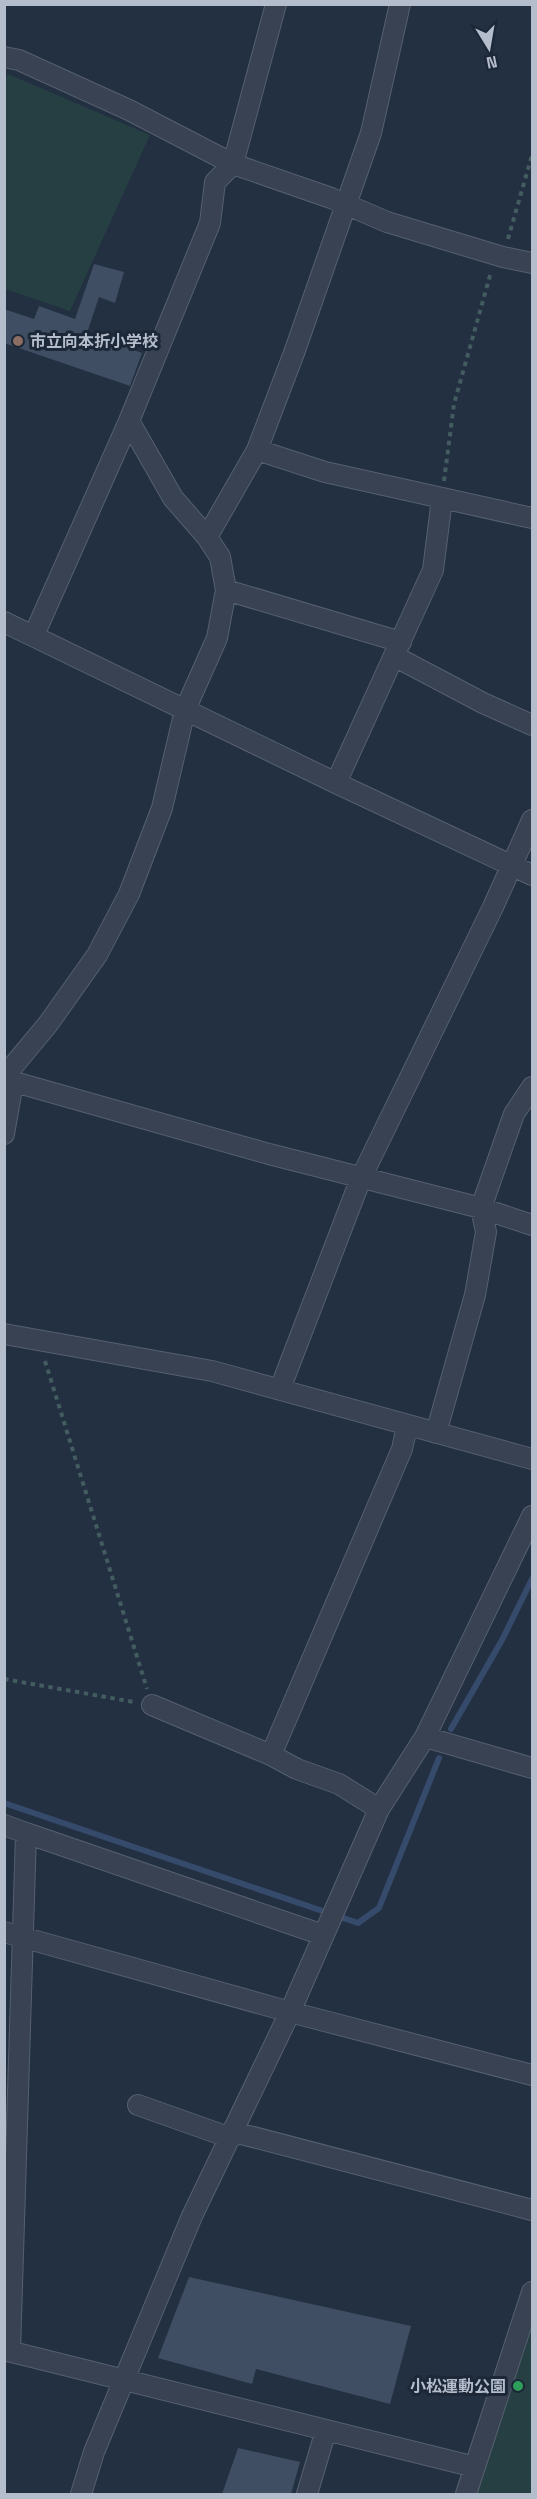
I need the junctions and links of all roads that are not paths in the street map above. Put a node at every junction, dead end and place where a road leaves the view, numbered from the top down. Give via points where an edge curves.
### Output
1 (276, 4) edge
2 (400, 4) edge
3 (4, 57) edge
4 (233, 164) junction
5 (346, 204) junction
6 (532, 263) edge
7 (129, 421) junction
8 (257, 450) junction
9 (442, 500) junction
10 (532, 518) edge
11 (207, 537) junction
12 (226, 590) junction
13 (4, 622) edge
14 (34, 635) junction
15 (397, 649) junction
16 (185, 710) junction
17 (532, 725) edge
18 (336, 783) junction
19 (532, 820) edge
20 (512, 866) junction
21 (532, 875) edge
22 (7, 1079) edge
23 (532, 1087) edge
24 (4, 1134) edge
25 (361, 1178) junction
26 (481, 1208) junction
27 (532, 1225) edge
28 (4, 1334) edge
29 (280, 1389) junction
30 (407, 1426) junction
31 (436, 1433) junction
32 (532, 1459) edge
33 (532, 1516) edge
34 (152, 1705) road end
35 (425, 1737) junction
36 (271, 1755) junction
37 (532, 1768) edge
38 (379, 1809) junction
39 (4, 1825) edge
40 (26, 1833) junction
41 (325, 1931) junction
42 (14, 1935) edge
43 (290, 2012) junction
44 (532, 2075) edge
45 (138, 2105) dead end
46 (232, 2135) junction
47 (532, 2210) edge
48 (532, 2292) edge
49 (7, 2351) edge
50 (125, 2379) junction
51 (326, 2430) junction
52 (475, 2467) junction
53 (81, 2494) edge
54 (307, 2494) edge
55 (466, 2494) edge

1 - 4 street
2 - 5 street via 371,133
3 - 4 street via 19,60 129,110
4 - 5 street
4 - 7 street via 215,182 210,224
5 - 6 street via 387,222
5 - 8 street
7 - 11 street via 173,498
7 - 14 street
8 - 9 street via 325,472
8 - 11 street
9 - 10 street
9 - 15 street via 433,570
11 - 12 street via 220,557
12 - 15 street
12 - 16 street via 217,638
13 - 14 street
14 - 16 street
15 - 17 street via 483,703
15 - 18 street
16 - 18 street
16 - 22 street via 162,808 129,894 97,956
18 - 20 street
19 - 20 street
20 - 21 street
20 - 25 street
22 - 24 street
22 - 25 street
23 - 26 street via 514,1114
25 - 26 street
25 - 29 street
26 - 27 street
26 - 31 street via 486,1232 475,1295
28 - 29 street via 212,1371
29 - 30 street
30 - 31 street
30 - 36 street via 402,1449
31 - 32 street
33 - 35 street
34 - 36 street
35 - 37 street
35 - 38 street
36 - 38 street via 339,1784
38 - 41 street
39 - 40 street
40 - 41 street
40 - 42 street
41 - 43 street
42 - 43 street
42 - 49 street
43 - 44 street
43 - 46 street
45 - 46 street
46 - 47 street
46 - 50 street via 192,2216
48 - 52 street
49 - 50 street
50 - 51 street
50 - 53 street
51 - 52 street
51 - 54 street
52 - 55 street

